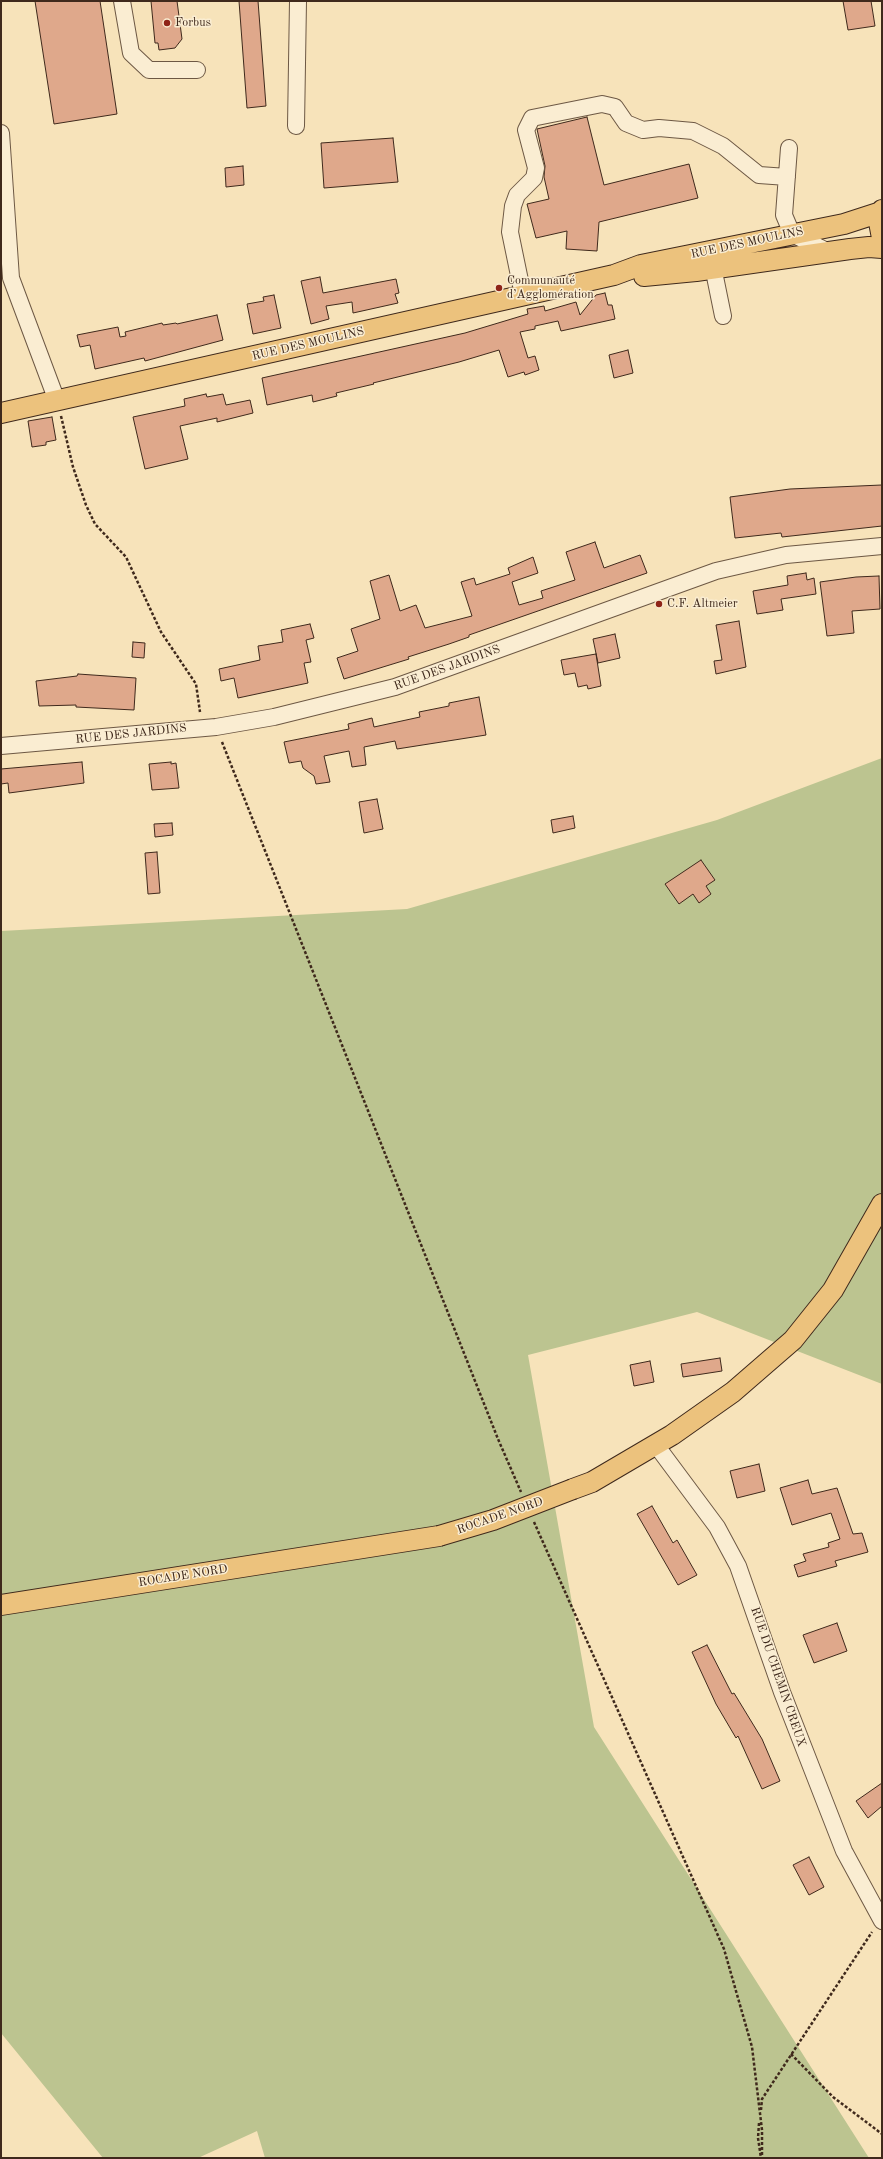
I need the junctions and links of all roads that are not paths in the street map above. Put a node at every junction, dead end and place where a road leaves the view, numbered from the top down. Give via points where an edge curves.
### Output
1 (122, 1) edge
2 (298, 1) edge
3 (197, 70) dead end
4 (296, 126) dead end
5 (1, 133) edge
6 (789, 148) dead end
7 (787, 177) junction
8 (882, 211) edge
9 (792, 234) junction
10 (882, 238) edge
11 (882, 248) edge
12 (829, 252) junction
13 (711, 260) junction
14 (523, 295) junction
15 (723, 316) dead end
16 (57, 402) junction
17 (1, 413) edge
18 (882, 546) edge
19 (1, 746) edge
20 (882, 1204) edge
21 (656, 1444) junction
22 (1, 1605) edge
23 (882, 1920) edge

1 - 3 street via 131,53 149,70
2 - 4 street
5 - 16 street via 11,278
6 - 7 street
7 - 9 street via 784,215
7 - 14 street via 759,174 723,146 693,131 659,128 643,130 626,123 615,107 602,104 532,118 526,130 536,168 534,178 517,195 512,206 510,232
8 - 9 main road, RUE DES MOULINS via 844,224
8 - 10 main road via 879,222
9 - 12 street
9 - 13 main road, RUE DES MOULINS
11 - 12 main road, RUE DES MOULINS
12 - 13 main road, RUE DES MOULINS
13 - 14 main road, RUE DES MOULINS via 644,276 614,275
13 - 15 street
14 - 16 main road, RUE DES MOULINS
16 - 17 main road, RUE DES MOULINS
18 - 19 street, RUE DES JARDINS via 786,555 716,571 395,687 274,717 209,727
20 - 21 main road, ROCADE NORD via 833,1290 793,1340 733,1392
21 - 22 main road, ROCADE NORD, bridge via 592,1482 493,1520 439,1536
21 - 23 street, RUE DU CHEMIN CREUX via 717,1527 738,1566 782,1692 844,1851

